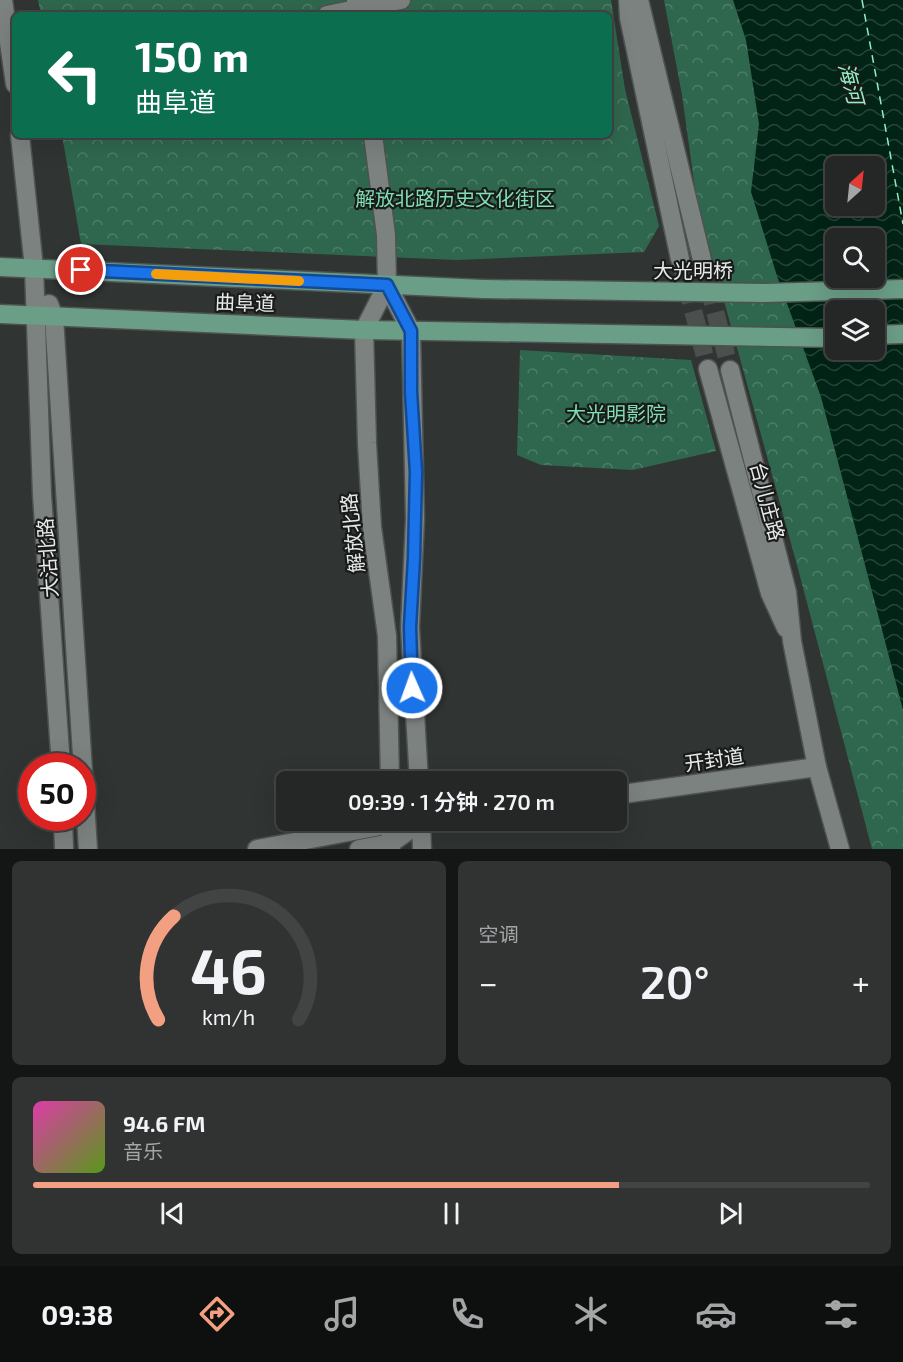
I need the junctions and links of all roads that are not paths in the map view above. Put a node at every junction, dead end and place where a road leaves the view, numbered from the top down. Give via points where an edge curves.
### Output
1 (3, 0) edge
2 (401, 0) edge
3 (628, 0) edge
4 (639, 0) edge
5 (358, 8) edge
6 (340, 12) edge
7 (12, 57) edge
8 (20, 138) edge
9 (373, 138) edge
10 (680, 259) tunnel mouth
11 (702, 260) tunnel mouth
12 (0, 267) edge
13 (34, 268) junction
14 (387, 285) junction
15 (903, 288) edge
16 (483, 289) joint
17 (0, 314) edge
18 (45, 317) junction
19 (364, 330) junction
20 (411, 331) junction
21 (903, 334) edge
22 (885, 335) edge
23 (825, 338) edge
24 (708, 369) tunnel mouth
25 (730, 370) tunnel mouth
26 (792, 641) junction
27 (60, 753) edge
28 (817, 767) junction
29 (390, 771) edge
30 (417, 771) edge
31 (627, 793) edge
32 (63, 831) edge
33 (346, 831) edge
34 (411, 831) edge
35 (424, 831) edge
36 (391, 846) edge
37 (64, 849) edge
38 (88, 849) edge
39 (257, 849) edge
40 (359, 849) edge
41 (422, 849) edge
42 (840, 849) edge

1 - 7 main road
2 - 5 main road
3 - 10 main road
4 - 11 main road
5 - 6 main road
8 - 13 main road, 大沽北路
9 - 14 main road, 解放北路 via 386,235
12 - 13 main road, 曲阜道
13 - 14 main road, 曲阜道
13 - 18 main road, 大沽北路
14 - 16 main road, 曲阜道
14 - 19 main road, 解放北路
14 - 20 main road, 解放北路
15 - 16 main road, 大光明桥, bridge via 765,293
17 - 18 main road, 曲阜道
18 - 19 main road, 曲阜道
18 - 27 main road, 大沽北路 via 42,495
18 - 38 main road, 大沽北路
19 - 20 main road, 曲阜道
19 - 29 main road, 解放北路 via 372,527 387,636
20 - 23 main road, 曲阜道, bridge
20 - 30 main road, 解放北路 via 416,519 410,627
21 - 22 main road
24 - 26 main road, 台儿庄路 via 770,593
25 - 26 main road, 台儿庄路 via 787,592
26 - 28 main road, 台儿庄路
28 - 31 main road, 开封道
28 - 42 main road, 台儿庄路
32 - 37 main road
33 - 39 main road
34 - 36 main road
35 - 41 main road
36 - 40 main road

